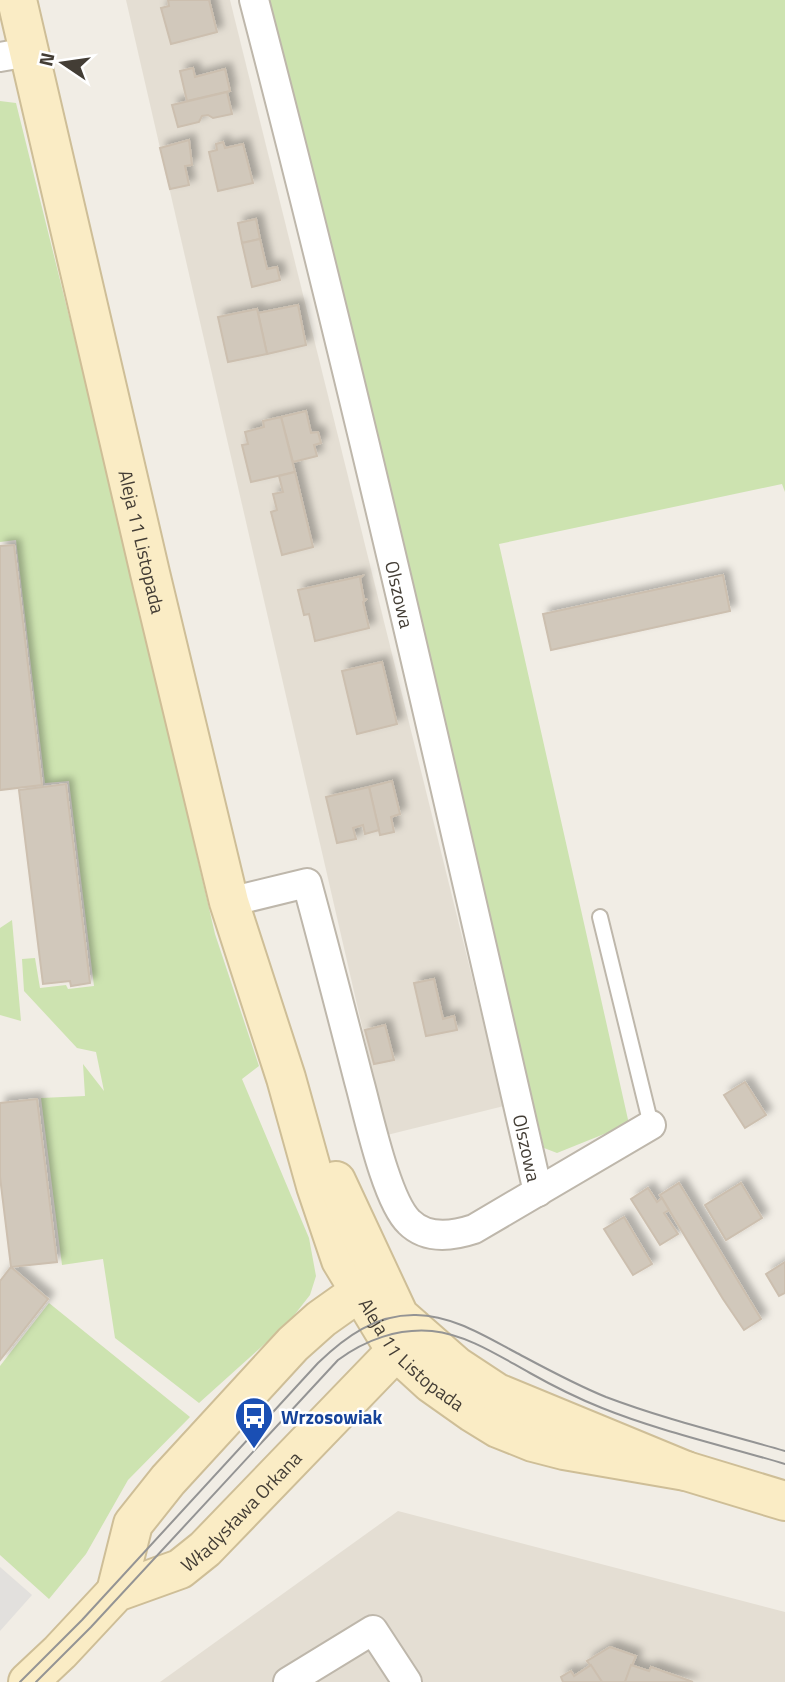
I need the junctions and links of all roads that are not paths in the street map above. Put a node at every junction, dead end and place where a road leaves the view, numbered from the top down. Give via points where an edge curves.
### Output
1 (17, 0) edge
2 (254, 0) edge
3 (15, 54) edge
4 (229, 902) junction
5 (600, 917) dead end
6 (286, 1078) junction
7 (651, 1125) joint
8 (538, 1192) junction
9 (359, 1292) junction
10 (397, 1333) junction
11 (785, 1502) edge
12 (116, 1592) junction
13 (28, 1682) edge
14 (288, 1682) edge
15 (407, 1682) edge

1 - 3 street, Aleja 11 Listopada
2 - 8 street, Olszowa via 411,638
3 - 4 street, Aleja 11 Listopada via 144,546
4 - 6 street, Aleja 11 Listopada
4 - 8 street via 307,883 379,1156 400,1211 410,1223 452,1236 474,1229
5 - 7 lane
6 - 9 street, Aleja 11 Listopada via 316,1186 341,1259
6 - 10 street, Aleja 11 Listopada
7 - 8 street
9 - 10 street
9 - 12 street, Władysława Orkana via 293,1344 132,1524
10 - 11 street, Aleja 11 Listopada via 497,1393 686,1471
10 - 12 street, Władysława Orkana via 205,1549 180,1569
12 - 13 street, Władysława Orkana
14 - 15 street via 373,1630

